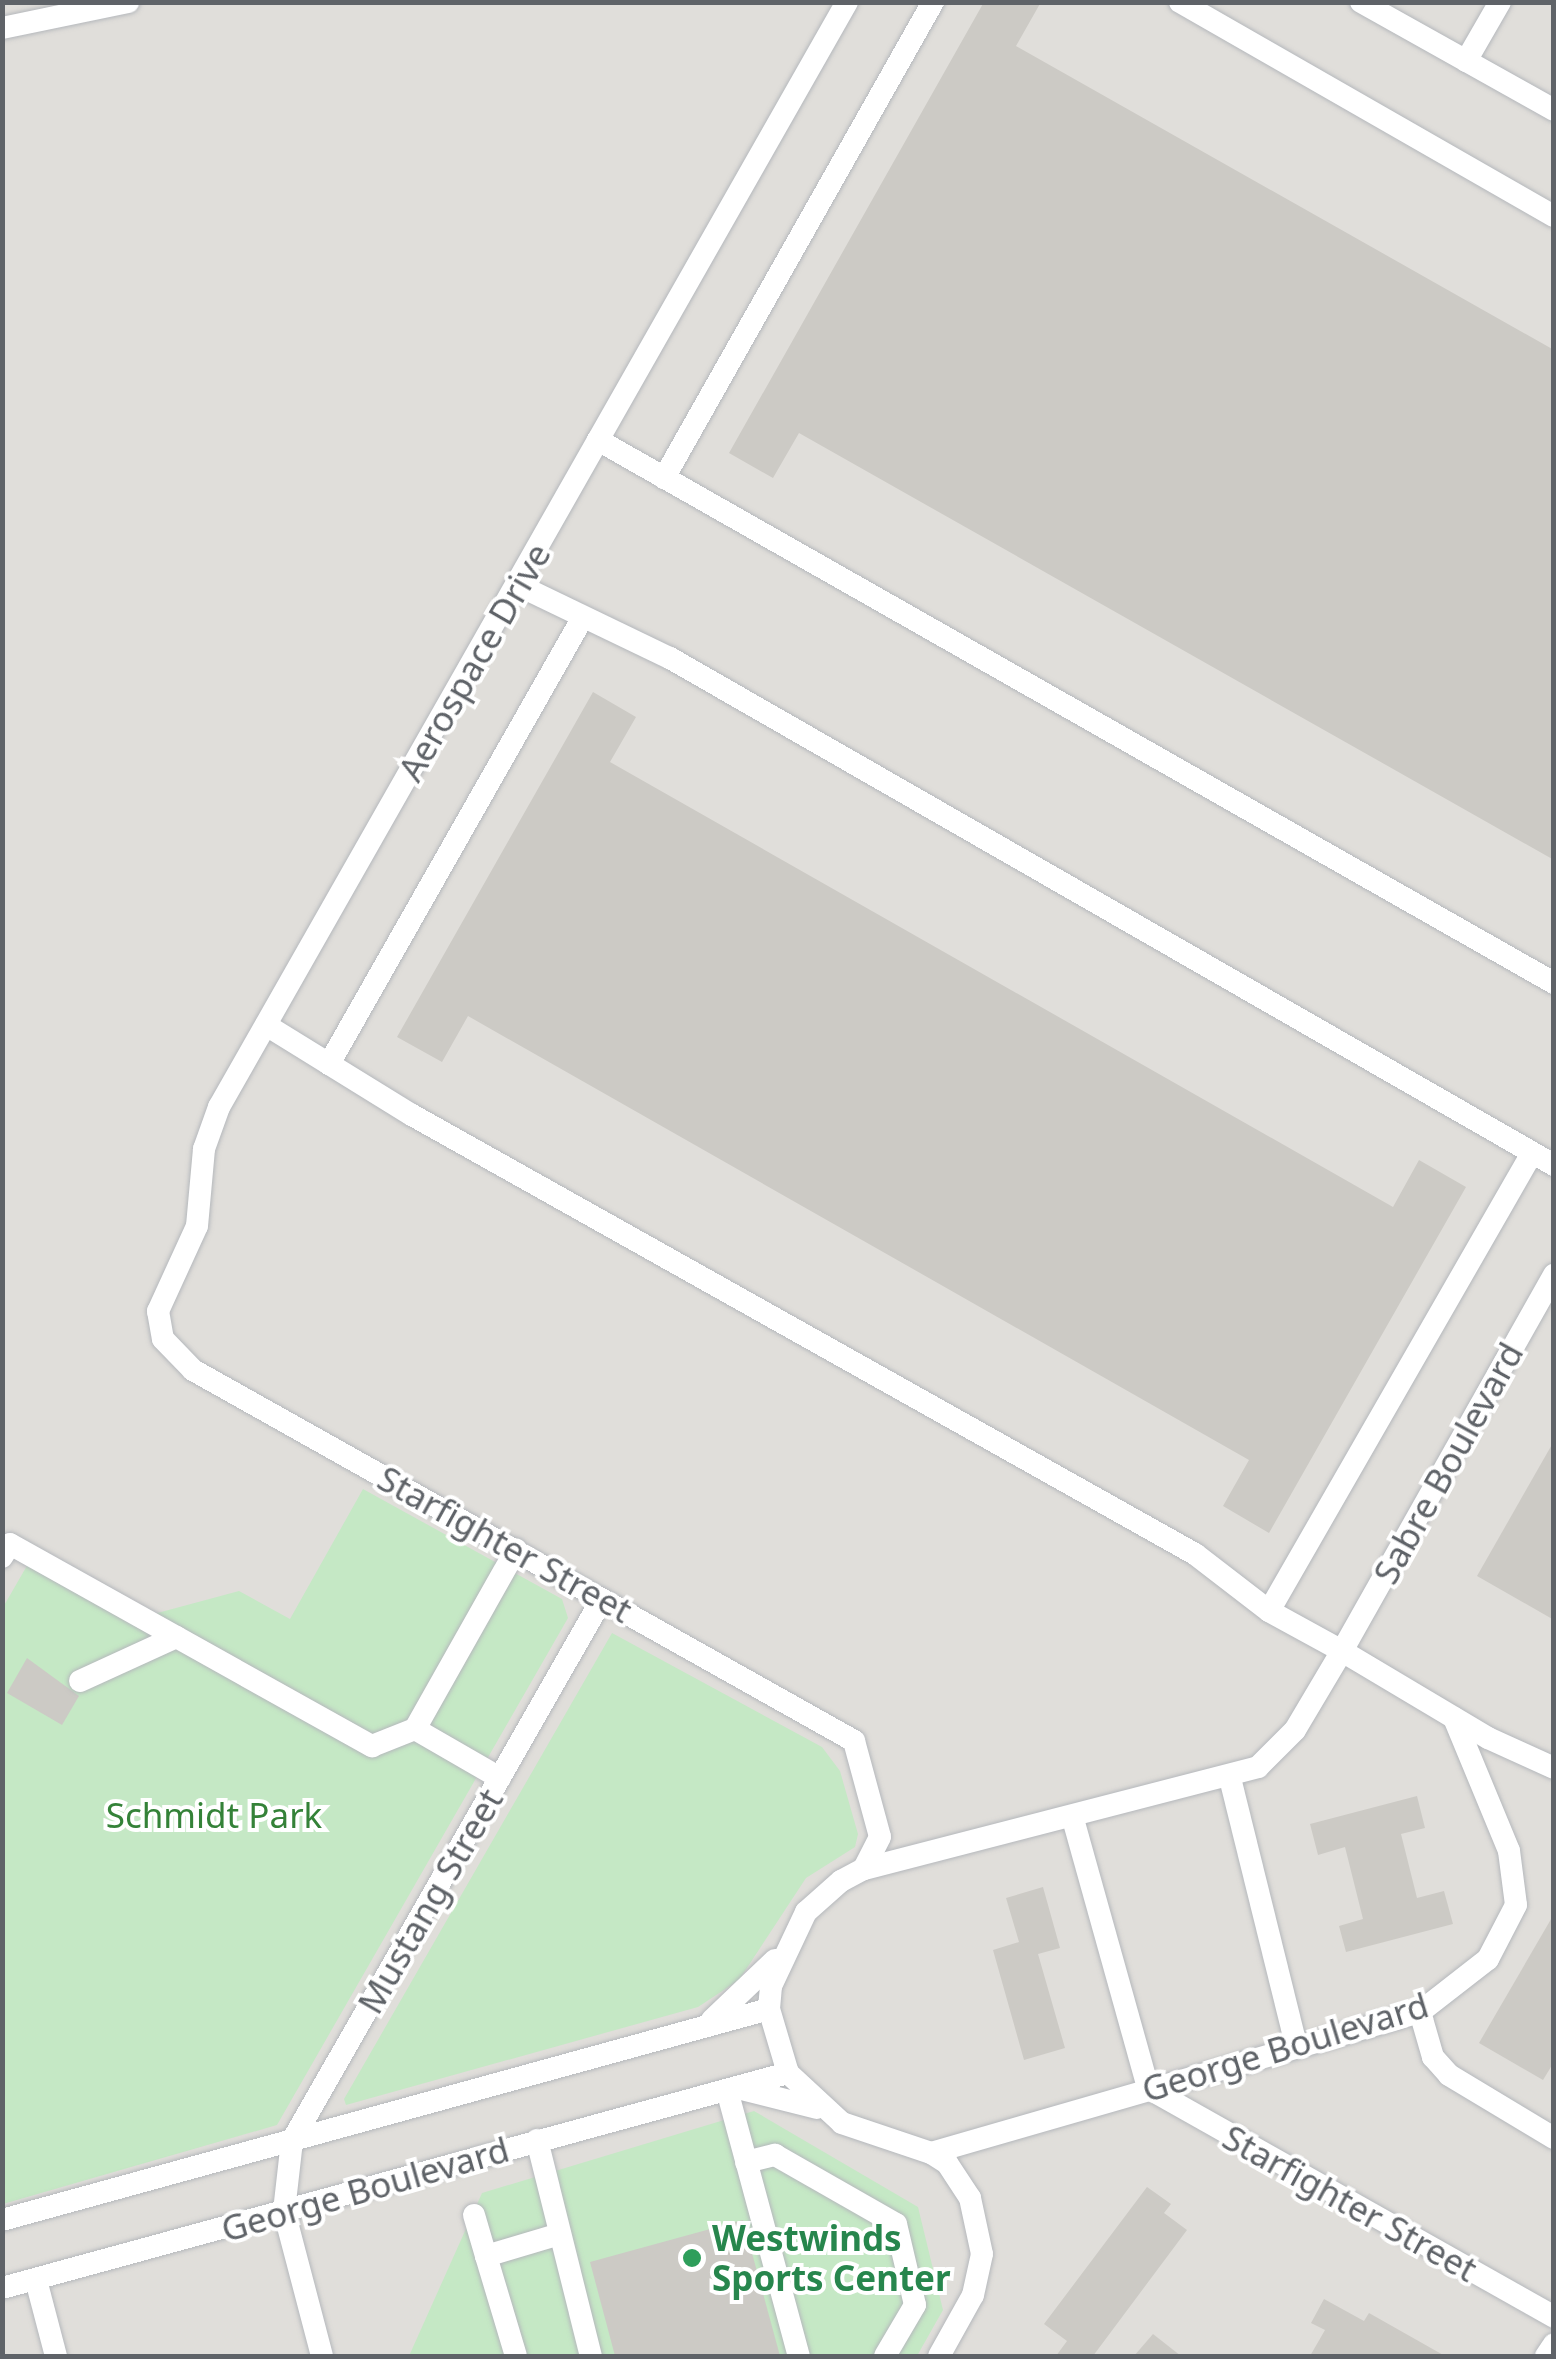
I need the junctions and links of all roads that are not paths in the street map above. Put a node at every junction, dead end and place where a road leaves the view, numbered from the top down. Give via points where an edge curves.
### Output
1 (128, 2) edge
2 (847, 2) edge
3 (933, 2) edge
4 (1180, 2) edge
5 (1362, 2) edge
6 (1500, 2) edge
7 (2, 28) edge
8 (1466, 61) junction
9 (1554, 110) edge
10 (1554, 216) edge
11 (598, 440) junction
12 (664, 478) junction
13 (518, 586) junction
14 (583, 616) junction
15 (1554, 983) edge
16 (266, 1025) junction
17 (330, 1064) junction
18 (1532, 1152) junction
19 (1554, 1165) edge
20 (1554, 1275) edge
21 (163, 1340) joint
22 (516, 1550) junction
23 (2, 1557) edge
24 (602, 1599) junction
25 (1269, 1612) junction
26 (176, 1637) junction
27 (1342, 1652) junction
28 (80, 1681) dead end
29 (1454, 1718) junction
30 (414, 1729) junction
31 (1554, 1768) edge
32 (500, 1778) junction
33 (1230, 1778) junction
34 (1074, 1819) junction
35 (864, 1869) junction
36 (784, 1949) junction
37 (769, 2009) junction
38 (1420, 2012) junction
39 (704, 2027) junction
40 (1296, 2045) junction
41 (788, 2073) junction
42 (1148, 2088) junction
43 (726, 2090) junction
44 (825, 2112) junction
45 (1554, 2138) edge
46 (537, 2140) junction
47 (292, 2141) junction
48 (931, 2153) junction
49 (746, 2162) junction
50 (284, 2211) junction
51 (474, 2216) dead end
52 (2, 2220) edge
53 (560, 2234) junction
54 (486, 2256) junction
55 (36, 2280) junction
56 (2, 2288) edge
57 (1554, 2316) edge
58 (1554, 2344) edge
59 (56, 2356) edge
60 (322, 2356) edge
61 (516, 2356) edge
62 (591, 2356) edge
63 (799, 2356) edge
64 (885, 2356) edge
65 (940, 2356) edge
66 (1546, 2356) edge

1 - 7 street
2 - 11 street, Aerospace Drive
3 - 12 street
4 - 10 street
5 - 8 street
6 - 8 street
8 - 9 street
11 - 12 street
11 - 13 street, Aerospace Drive
12 - 15 street
13 - 14 street
13 - 16 street, Aerospace Drive
14 - 17 street
14 - 18 street via 670,658
16 - 17 street
16 - 21 street, Aerospace Drive via 208,1130 197,1226 158,1311
17 - 25 street via 1195,1554
18 - 19 street
18 - 25 street
20 - 27 street, Sabre Boulevard
21 - 22 street, Starfighter Street via 193,1370
22 - 24 street, Starfighter Street
22 - 30 street
23 - 26 street via 10,1544
24 - 32 street, Mustang Street
24 - 35 street, Starfighter Street via 854,1741 880,1837
25 - 27 street
26 - 28 street
26 - 30 street via 372,1746
27 - 29 street
27 - 33 street, George Boulevard via 1278,1750
29 - 31 street
29 - 38 street, George Boulevard via 1508,1851 1516,1905 1488,1959
30 - 32 street
32 - 47 street, Mustang Street
33 - 34 street, George Boulevard
33 - 40 street
34 - 35 street, George Boulevard
34 - 42 street
35 - 36 street, George Boulevard via 822,1895
36 - 37 street, George Boulevard
36 - 39 street, George Boulevard
37 - 39 street, George Boulevard
37 - 41 street, George Boulevard
38 - 40 street, George Boulevard
38 - 45 street via 1433,2056 1466,2088
39 - 47 street, George Boulevard
40 - 42 street, George Boulevard
41 - 43 street, George Boulevard
41 - 44 street, George Boulevard
42 - 48 street, George Boulevard
42 - 57 street, Starfighter Street
43 - 44 street, George Boulevard via 766,2092
43 - 46 street, George Boulevard
43 - 49 street
44 - 48 street, George Boulevard via 870,2136
46 - 50 street, George Boulevard
46 - 53 street
47 - 50 street, Mustang Street
47 - 52 street, George Boulevard
48 - 65 street via 947,2163 970,2198 982,2254 973,2296
49 - 63 street
49 - 64 street via 775,2155 896,2224 915,2304
50 - 55 street, George Boulevard
50 - 60 street
51 - 54 street
53 - 54 street
53 - 62 street
54 - 61 street
55 - 56 street, George Boulevard
55 - 59 street
58 - 66 street

